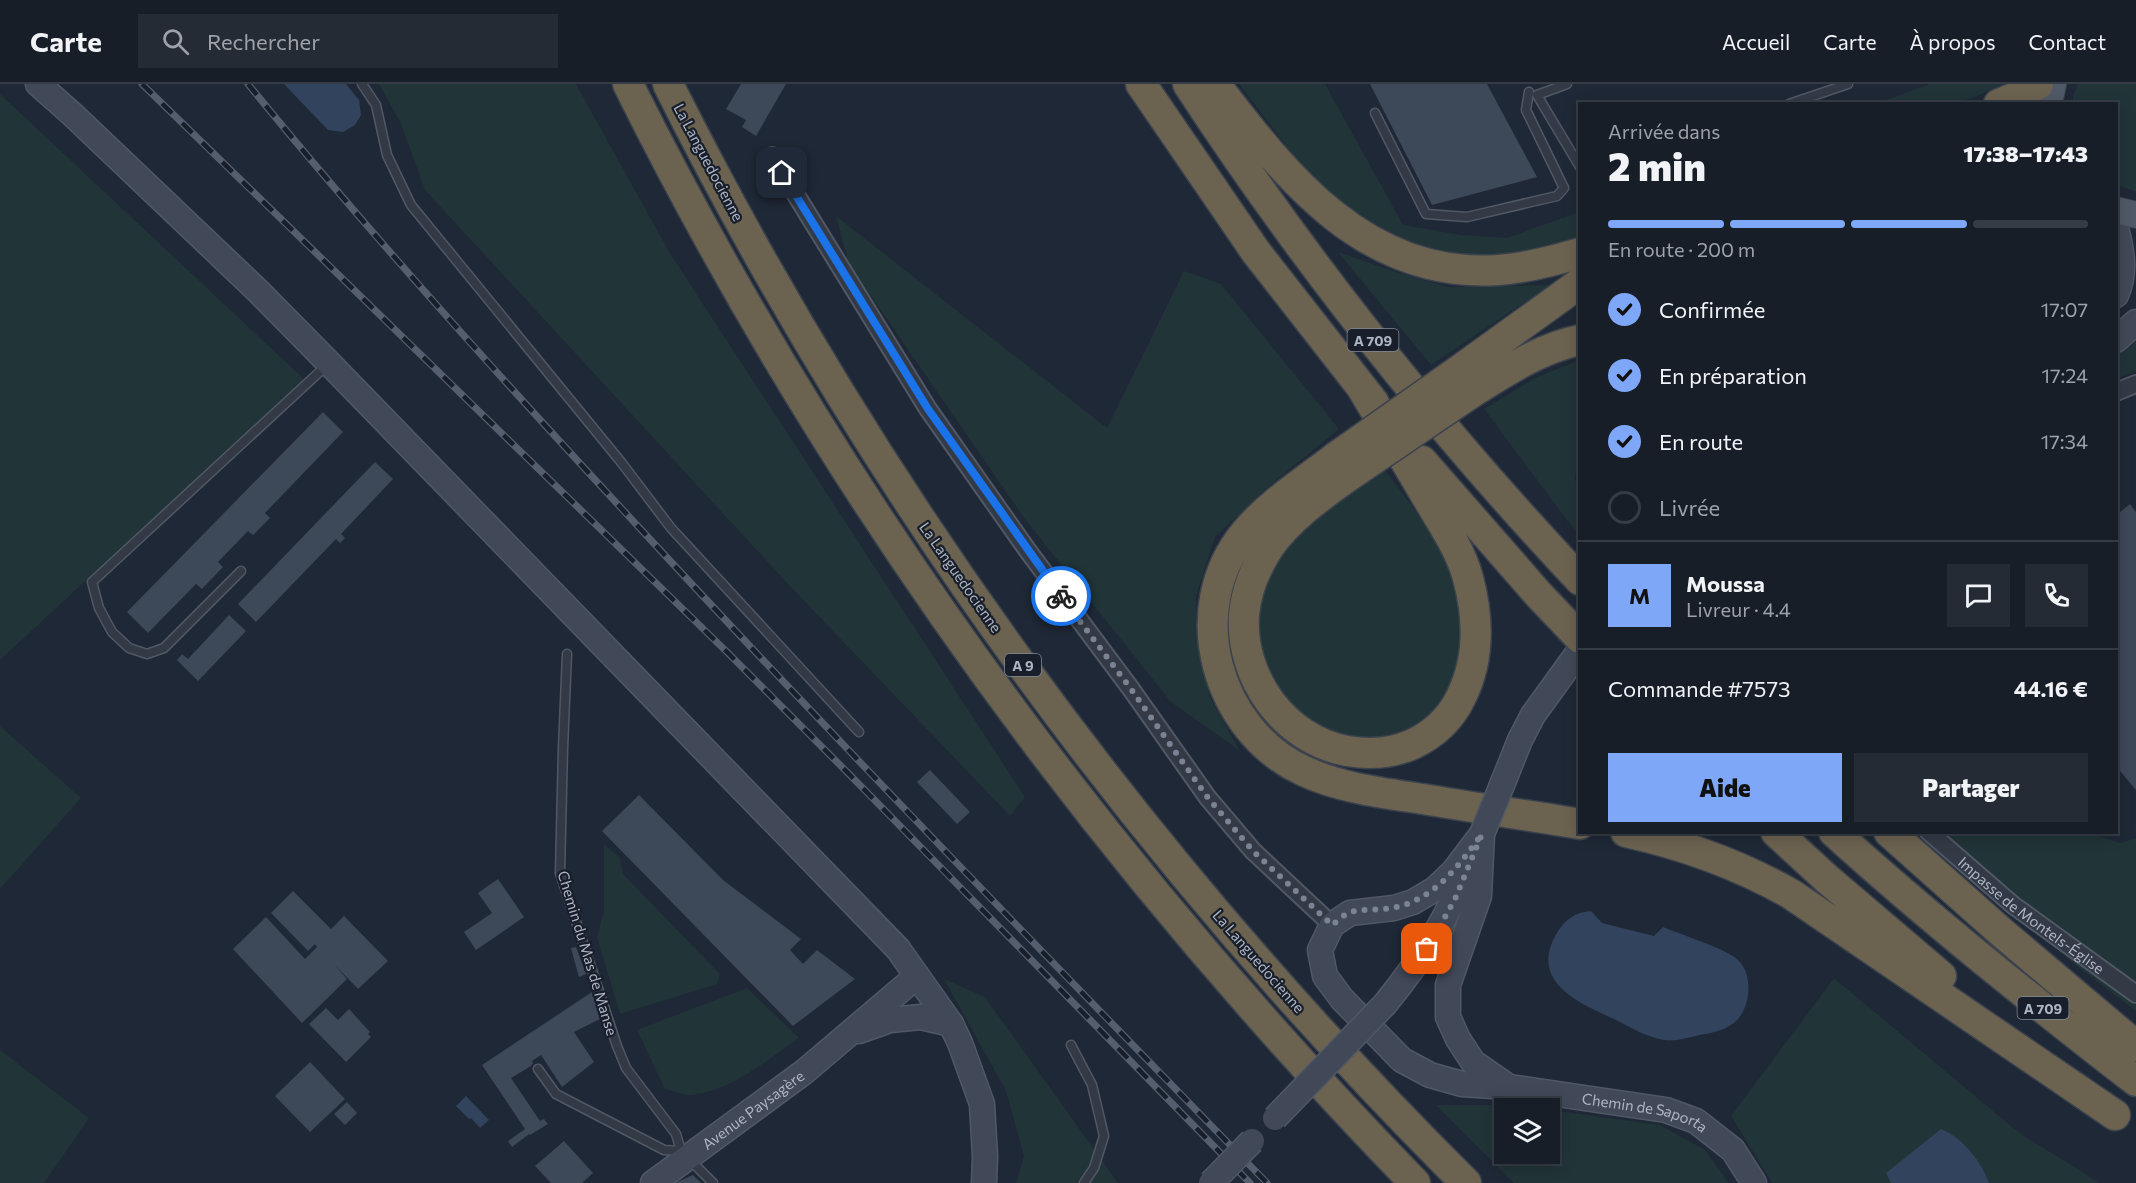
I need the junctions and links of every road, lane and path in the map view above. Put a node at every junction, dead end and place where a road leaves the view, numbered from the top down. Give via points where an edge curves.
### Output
1 (38, 84) edge
2 (362, 84) edge
3 (628, 84) edge
4 (668, 84) edge
5 (1141, 84) edge
6 (1188, 84) edge
7 (1215, 84) edge
8 (1567, 84) edge
9 (1848, 84) edge
10 (2038, 84) edge
11 (2054, 84) edge
12 (1557, 86) edge
13 (1531, 90) edge
14 (1795, 102) edge
15 (2004, 102) edge
16 (2050, 102) edge
17 (1375, 113) dead end
18 (772, 156) dead end
19 (1578, 164) edge
20 (2118, 210) edge
21 (2136, 215) edge
22 (2118, 237) edge
23 (1578, 254) edge
24 (1578, 285) edge
25 (2118, 290) edge
26 (2136, 322) edge
27 (2118, 338) edge
28 (1578, 341) edge
29 (329, 363) junction
30 (1469, 379) junction
31 (2136, 384) edge
32 (1362, 388) junction
33 (2118, 391) edge
34 (1343, 466) junction
35 (241, 571) dead end
36 (1578, 578) edge
37 (1578, 636) edge
38 (1578, 653) edge
39 (567, 654) dead end
40 (860, 732) dead end
41 (1578, 824) edge
42 (1482, 834) junction
43 (1634, 834) edge
44 (1778, 834) edge
45 (1836, 834) edge
46 (1890, 834) edge
47 (1931, 834) edge
48 (1332, 925) junction
49 (917, 976) junction
50 (2136, 994) edge
51 (951, 1024) junction
52 (851, 1033) junction
53 (1071, 1045) dead end
54 (2136, 1046) edge
55 (538, 1069) dead end
56 (2136, 1081) edge
57 (1509, 1087) junction
58 (2126, 1123) edge
59 (684, 1154) junction
60 (652, 1183) edge
61 (713, 1183) edge
62 (984, 1183) edge
63 (1083, 1183) edge
64 (1211, 1183) edge
65 (1415, 1183) edge
66 (1466, 1183) edge
67 (1754, 1183) edge

1 - 29 street
2 - 40 lane via 375,105 387,155 411,205 671,528
3 - 65 highway, A 9 via 693,210 790,380 964,645 1062,778 1170,913 1292,1053
4 - 66 highway, La Languedocienne / A 9 via 765,266 840,393 1017,657 1091,757 1236,936 1368,1083
5 - 32 highway, A 709 via 1256,252
6 - 36 highway, A 709 via 1382,351
7 - 23 highway via 1302,189 1343,223 1388,248 1435,264 1482,270 1530,266
8 - 12 lane
9 - 14 lane
10 - 15 highway
11 - 16 main road
12 - 13 lane
13 - 17 lane via 1526,110 1564,188 1557,196 1467,217 1426,214
13 - 19 lane
18 - 48 street via 928,409 1028,551 1208,798 1253,851
20 - 21 main road
22 - 25 street via 2123,259
24 - 30 highway
26 - 27 street
28 - 30 highway
29 - 35 lane via 92,582 99,608 112,632 129,648 147,654 164,648
29 - 49 street via 898,949
30 - 34 highway, bridge
31 - 33 street
32 - 34 highway via 1447,531 1467,575 1476,617 1474,663 1452,712 1426,737 1382,753 1329,747 1295,727 1259,685 1245,643 1244,615 1249,588 1261,561 1284,529
32 - 37 highway, A 709 via 1479,528
34 - 41 highway via 1269,508 1237,545 1224,569 1215,604 1214,646 1222,683 1235,710 1269,749 1319,777 1381,793
38 - 42 street, bridge via 1533,715
39 - 59 lane, Chemin du Mas de Manse via 560,873 626,1068 676,1134
42 - 48 street via 1435,889 1394,908 1350,913
42 - 57 street via 1479,896 1448,985 1448,1017 1473,1062
42 - 64 street, bridge via 1441,927 1410,974
43 - 58 highway via 1701,852 1776,886
44 - 58 highway, A 709 via 1896,939
45 - 56 highway, A 709 via 2032,1000
46 - 54 highway
47 - 50 street, Impasse de Montels-Église via 2013,905
48 - 57 street, Chemin de Saporta via 1320,950 1325,976 1342,999 1402,1060 1430,1076 1462,1084
49 - 51 street
49 - 52 street, Avenue Paysagère
51 - 52 street, Avenue Paysagère via 921,1017 890,1020
51 - 62 street via 982,1104
52 - 59 street, Avenue Paysagère via 804,1072
53 - 63 lane via 1092,1085 1104,1136 1094,1168
55 - 59 lane via 556,1094 664,1150
57 - 67 street, Chemin de Saporta via 1666,1110 1696,1121 1733,1150
59 - 60 street, Avenue Paysagère
59 - 61 lane

